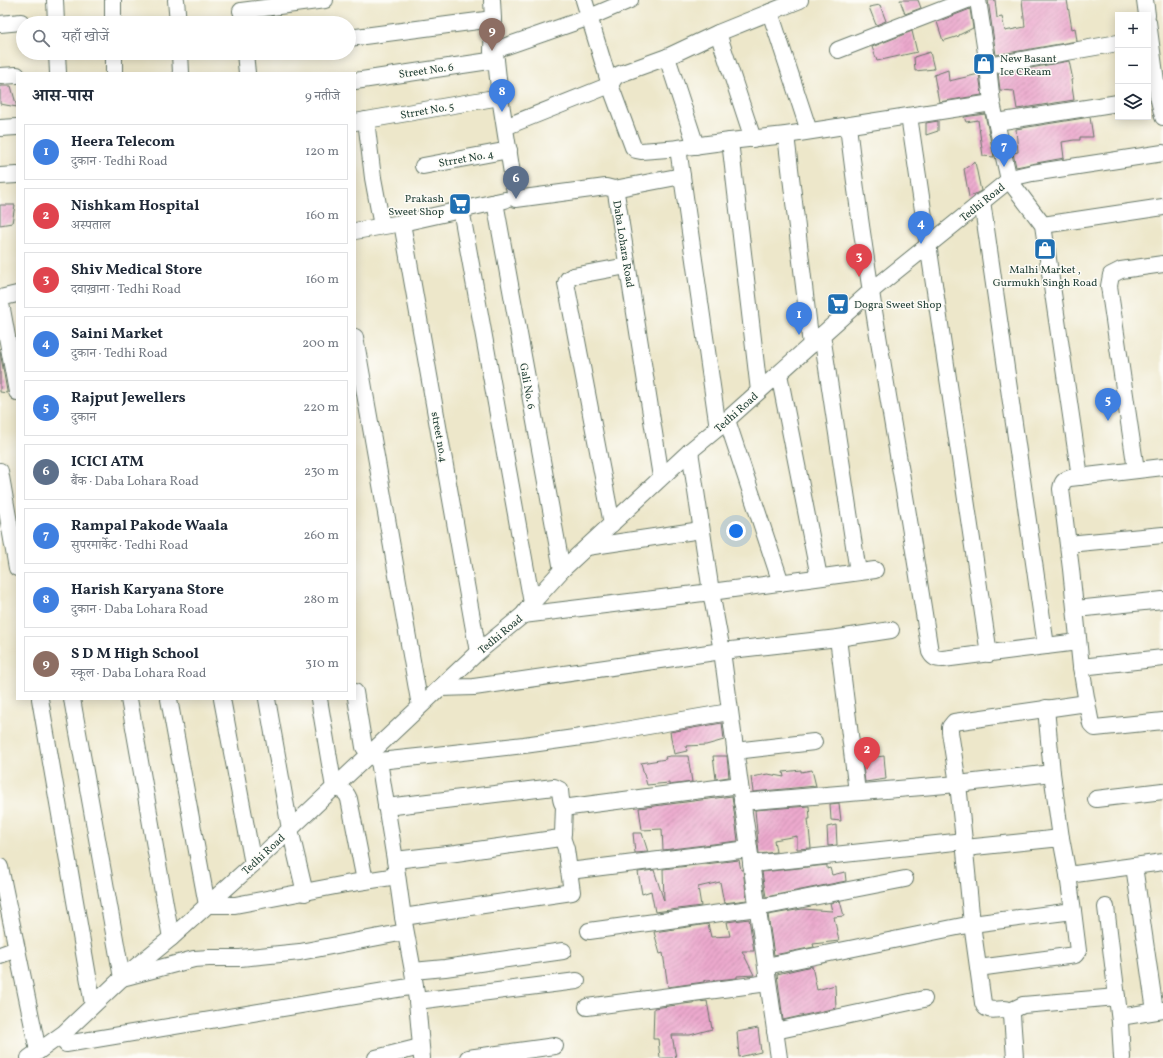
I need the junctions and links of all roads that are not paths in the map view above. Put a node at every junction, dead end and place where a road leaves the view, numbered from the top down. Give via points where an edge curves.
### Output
1 (55, 0) edge
2 (113, 0) edge
3 (176, 0) edge
4 (325, 0) edge
5 (492, 0) edge
6 (584, 0) edge
7 (630, 0) edge
8 (800, 0) edge
9 (967, 0) edge
10 (978, 0) edge
11 (1145, 0) edge
12 (241, 11) edge
13 (770, 12) junction
14 (1147, 12) edge
15 (56, 16) edge
16 (113, 16) edge
17 (177, 16) edge
18 (590, 17) junction
19 (493, 19) junction
20 (16, 22) edge
21 (0, 24) edge
22 (718, 33) junction
23 (356, 37) edge
24 (1115, 44) edge
25 (1150, 48) edge
26 (838, 50) dead end
27 (494, 55) junction
28 (667, 57) junction
29 (57, 60) edge
30 (114, 60) edge
31 (180, 60) edge
32 (246, 60) edge
33 (988, 66) junction
34 (58, 72) edge
35 (114, 72) edge
36 (181, 72) edge
37 (248, 72) edge
38 (16, 75) edge
39 (0, 76) edge
40 (356, 81) edge
41 (610, 85) junction
42 (500, 97) junction
43 (1153, 97) edge
44 (1115, 102) edge
45 (992, 103) junction
46 (909, 116) junction
47 (1163, 117) edge
48 (361, 121) edge
49 (997, 122) junction
50 (848, 126) junction
51 (16, 127) edge
52 (505, 127) junction
53 (0, 128) edge
54 (809, 131) junction
55 (786, 135) junction
56 (753, 138) junction
57 (730, 141) junction
58 (689, 147) junction
59 (509, 150) junction
60 (1163, 153) edge
61 (423, 166) dead end
62 (16, 175) edge
63 (0, 176) edge
64 (682, 176) junction
65 (1008, 180) junction
66 (614, 189) junction
67 (516, 199) junction
68 (982, 201) junction
69 (495, 202) junction
70 (1163, 207) edge
71 (461, 209) junction
72 (402, 223) junction
73 (1043, 225) junction
74 (382, 226) junction
75 (356, 231) edge
76 (928, 245) junction
77 (1163, 264) edge
78 (627, 266) junction
79 (870, 292) junction
80 (16, 294) edge
81 (0, 298) edge
82 (817, 340) junction
83 (356, 343) edge
84 (779, 374) junction
85 (16, 386) edge
86 (759, 391) junction
87 (722, 424) junction
88 (690, 451) junction
89 (1163, 468) edge
90 (1136, 470) junction
91 (0, 471) edge
92 (661, 477) junction
93 (1080, 477) junction
94 (612, 524) junction
95 (701, 530) junction
96 (1163, 535) edge
97 (1068, 544) junction
98 (587, 547) junction
99 (16, 562) edge
100 (562, 570) junction
101 (875, 570) dead end
102 (858, 572) junction
103 (819, 577) junction
104 (781, 582) junction
105 (711, 592) junction
106 (1163, 600) edge
107 (527, 609) junction
108 (1076, 609) junction
109 (891, 630) dead end
110 (838, 638) junction
111 (1078, 642) junction
112 (1046, 646) junction
113 (722, 651) junction
114 (478, 652) junction
115 (989, 654) junction
116 (1163, 658) edge
117 (1081, 667) junction
118 (440, 688) junction
119 (356, 698) edge
120 (40, 700) edge
121 (72, 700) edge
122 (129, 700) edge
123 (169, 700) edge
124 (222, 700) edge
125 (267, 700) edge
126 (318, 700) edge
127 (1087, 703) junction
128 (420, 706) junction
129 (1046, 708) junction
130 (729, 712) junction
131 (1163, 721) edge
132 (814, 742) dead end
133 (735, 751) junction
134 (374, 757) junction
135 (1052, 773) junction
136 (958, 784) junction
137 (740, 785) junction
138 (334, 788) junction
139 (1163, 791) edge
140 (857, 792) junction
141 (1096, 800) dead end
142 (742, 802) junction
143 (564, 806) junction
144 (386, 807) junction
145 (290, 829) junction
146 (562, 837) junction
147 (1061, 838) junction
148 (964, 844) junction
149 (750, 856) junction
150 (395, 860) junction
151 (1163, 862) edge
152 (253, 864) junction
153 (1134, 866) junction
154 (0, 870) edge
155 (570, 871) junction
156 (1068, 875) junction
157 (397, 876) junction
158 (905, 879) dead end
159 (365, 881) junction
160 (305, 893) junction
161 (207, 905) junction
162 (1106, 907) dead end
163 (757, 908) junction
164 (1073, 911) junction
165 (972, 924) junction
166 (404, 925) junction
167 (589, 931) dead end
168 (171, 938) junction
169 (17, 950) junction
170 (563, 951) dead end
171 (0, 955) edge
172 (766, 966) junction
173 (978, 968) junction
174 (122, 978) junction
175 (577, 981) dead end
176 (768, 983) junction
177 (415, 986) junction
178 (1117, 997) junction
179 (924, 999) dead end
180 (93, 1005) junction
181 (587, 1007) dead end
182 (1010, 1011) junction
183 (1159, 1011) edge
184 (1120, 1017) junction
185 (775, 1031) junction
186 (66, 1045) edge
187 (555, 1046) dead end
188 (421, 1053) edge
189 (34, 1055) edge
190 (774, 1057) edge
191 (376, 1058) edge
192 (468, 1058) edge
193 (1015, 1058) edge
194 (1122, 1058) edge

1 - 15 street
2 - 16 street
3 - 17 street
4 - 12 street
5 - 19 street
6 - 18 street
7 - 18 street, Street No. 6
8 - 13 street
9 - 26 street
10 - 33 street
11 - 14 street
13 - 22 street
13 - 54 street
18 - 27 street, Street No. 6
18 - 41 street
19 - 23 street
19 - 27 street
20 - 21 street
22 - 28 street
22 - 56 street
24 - 33 street
25 - 43 street
27 - 40 street, Street No. 6
27 - 42 street
28 - 41 street via 620,74
28 - 58 street
29 - 34 street
30 - 35 street
31 - 36 street
32 - 37 street
33 - 45 street
38 - 39 street
41 - 52 street
41 - 58 street via 636,150
42 - 48 street, Strret No. 5
42 - 52 street
43 - 47 street
44 - 49 street
45 - 46 street
45 - 49 street
46 - 50 street
46 - 76 street
48 - 74 street
49 - 65 street
50 - 54 street
50 - 79 street
51 - 53 street
52 - 59 street
54 - 55 street
55 - 56 street
55 - 82 street
56 - 57 street
57 - 58 street
57 - 86 street
58 - 64 street via 678,148
59 - 61 street, Strret No. 4
59 - 67 street
60 - 65 street via 1032,173
62 - 63 street
64 - 66 street
64 - 87 street
65 - 68 street, Tedhi Road
65 - 73 street
66 - 67 street, Daba Lohara Road via 606,187
66 - 78 street, Daba Lohara Road
67 - 69 street, Daba Lohara Road
68 - 76 street, Tedhi Road
68 - 112 street
69 - 71 street, Daba Lohara Road
69 - 100 street, Gali No. 6
70 - 73 street
71 - 72 street, Daba Lohara Road
71 - 107 street
72 - 74 street, Daba Lohara Road
72 - 114 street, street no.4
73 - 93 street
74 - 75 street, Daba Lohara Road
76 - 79 street, Tedhi Road
76 - 115 street
77 - 90 street via 1121,270 1111,274 1109,280
78 - 92 street, Daba Lohara Road
78 - 94 street via 573,276 566,283
79 - 82 street, Tedhi Road
79 - 115 street via 930,652 936,659 943,660
80 - 81 street
81 - 85 street
82 - 84 street, Tedhi Road
82 - 102 street
83 - 128 street
84 - 86 street, Tedhi Road
84 - 103 street
86 - 87 street, Tedhi Road
87 - 88 street, Tedhi Road
87 - 104 street
88 - 92 street, Tedhi Road
88 - 95 street
89 - 90 street
90 - 93 street
91 - 99 street
92 - 94 street, Tedhi Road
93 - 97 street via 1064,480 1062,483
94 - 98 street, Tedhi Road
95 - 98 street
95 - 105 street
96 - 97 street
97 - 108 street
98 - 100 street, Tedhi Road
100 - 107 street, Tedhi Road
101 - 102 street
102 - 103 street
103 - 104 street
104 - 105 street
105 - 107 street
105 - 113 street
106 - 108 street
107 - 114 street, Tedhi Road
108 - 111 street
109 - 110 street
110 - 113 street
110 - 140 street
111 - 112 street
111 - 117 street
112 - 115 street
113 - 118 street via 474,687
113 - 130 street
114 - 118 street, Tedhi Road
116 - 117 street
117 - 127 street
118 - 128 street, Tedhi Road
119 - 134 street via 363,742 366,750
120 - 180 street
121 - 174 street
122 - 168 street
123 - 161 street
124 - 152 street
125 - 145 street
126 - 138 street
127 - 129 street
127 - 131 street via 1091,724 1095,728
128 - 134 street, Tedhi Road
129 - 135 street
129 - 136 street via 954,722 950,732
130 - 133 street
130 - 134 street via 524,745 427,756
132 - 133 street
133 - 137 street
134 - 138 street, Tedhi Road
134 - 144 street
135 - 136 street
135 - 147 street
136 - 140 street
136 - 148 street
137 - 142 street
137 - 143 street
138 - 145 street, Tedhi Road
138 - 159 street via 346,792 349,799
139 - 141 street
140 - 142 street
142 - 149 street
143 - 144 street via 560,790 554,787
143 - 146 street
144 - 150 street
145 - 152 street, Tedhi Road
145 - 160 street
146 - 150 street
146 - 155 street
147 - 148 street
147 - 156 street
148 - 149 street
148 - 165 street
149 - 155 street
149 - 163 street
150 - 157 street
151 - 153 street
152 - 161 street, Tedhi Road
153 - 156 street
153 - 183 street
154 - 169 street
155 - 166 street via 572,892
156 - 164 street
157 - 159 street
157 - 166 street
158 - 163 street
159 - 160 street
160 - 161 street via 235,905
161 - 168 street, Tedhi Road
162 - 178 street
163 - 167 street
163 - 172 street
164 - 165 street
164 - 173 street via 1078,951 1075,956
165 - 172 street
165 - 173 street
166 - 174 street via 300,952 240,958 194,959
166 - 177 street
168 - 174 street, Tedhi Road
169 - 171 street
169 - 189 street
170 - 177 street via 445,968
172 - 176 street
173 - 182 street via 984,1007 989,1010
174 - 180 street, Tedhi Road
175 - 177 street
176 - 181 street
176 - 185 street
177 - 186 street
177 - 188 street
178 - 182 street via 1024,1005
178 - 184 street
179 - 185 street
180 - 186 street, Tedhi Road
182 - 193 street
183 - 184 street
184 - 194 street
185 - 190 street
186 - 189 street, Tedhi Road
187 - 192 street
188 - 191 street

